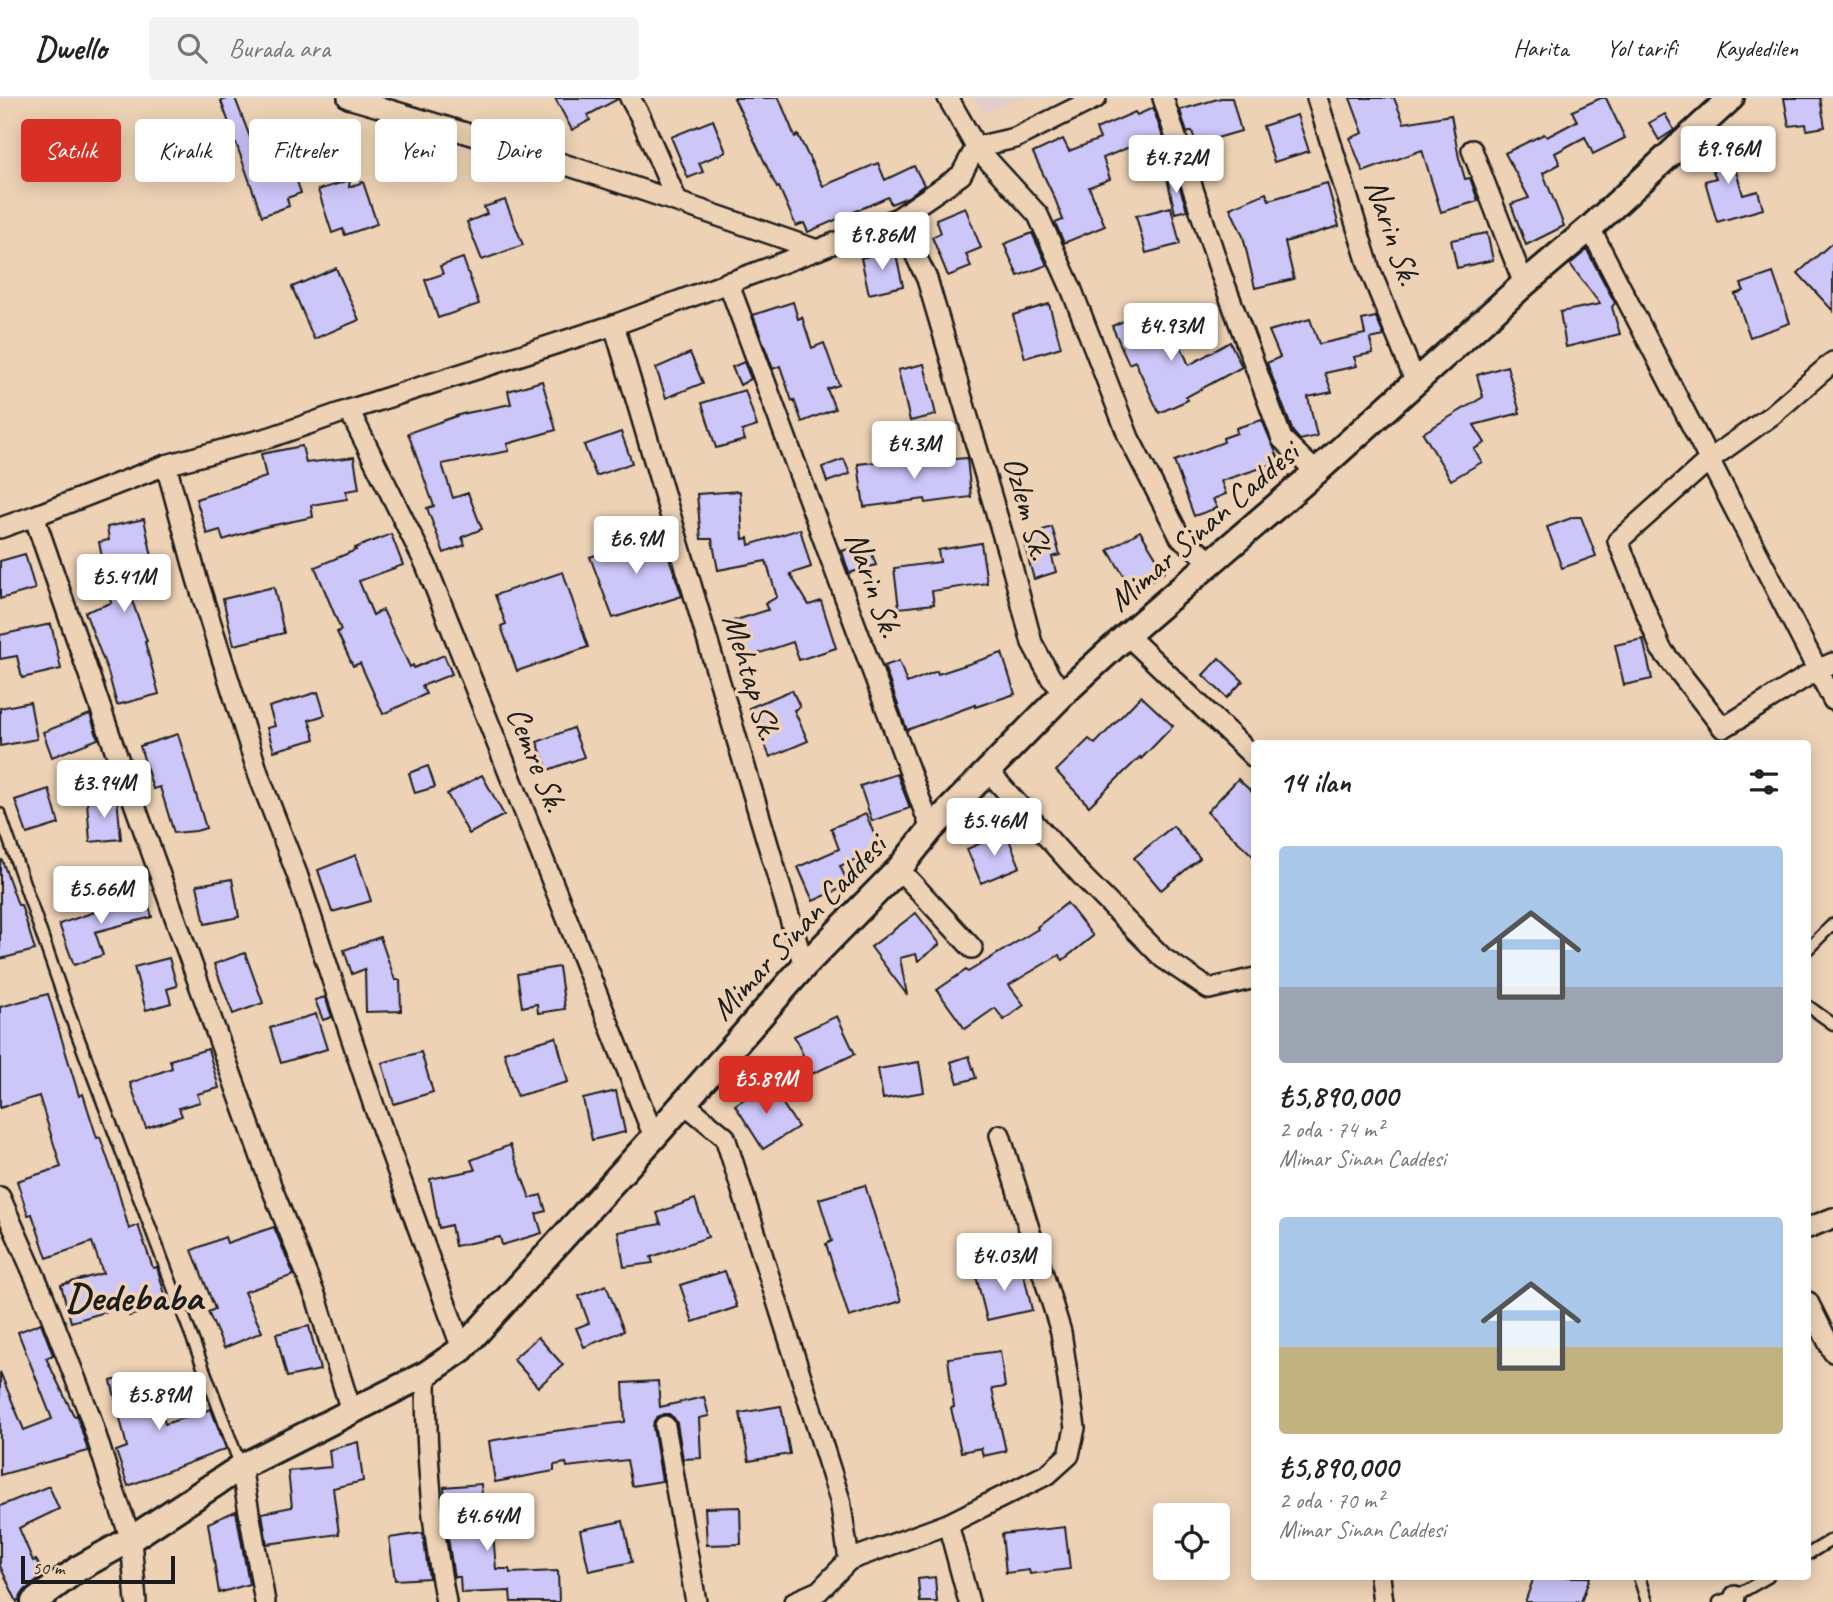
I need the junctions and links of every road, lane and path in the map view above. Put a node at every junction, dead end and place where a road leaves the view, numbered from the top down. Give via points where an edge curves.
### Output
1 (348, 98) edge
2 (409, 98) edge
3 (630, 98) edge
4 (948, 98) edge
5 (1096, 98) edge
6 (1163, 98) edge
7 (1317, 98) edge
8 (1731, 98) edge
9 (418, 118) junction
10 (975, 147) junction
11 (1472, 150) dead end
12 (677, 201) junction
13 (898, 218) junction
14 (1590, 228) junction
15 (817, 250) junction
16 (728, 282) junction
17 (1524, 284) junction
18 (614, 325) junction
19 (1833, 362) edge
20 (1416, 383) junction
21 (349, 410) junction
22 (1709, 460) junction
23 (166, 465) junction
24 (1316, 472) junction
25 (34, 516) junction
26 (0, 528) edge
27 (1212, 562) junction
28 (1127, 635) junction
29 (1825, 667) edge
30 (1065, 692) junction
31 (1833, 700) edge
32 (1251, 754) edge
33 (989, 772) junction
34 (0, 814) edge
35 (932, 830) junction
36 (899, 869) junction
37 (1833, 924) edge
38 (1811, 946) edge
39 (972, 948) dead end
40 (804, 966) junction
41 (1251, 979) edge
42 (1811, 1008) edge
43 (1833, 1024) edge
44 (684, 1102) junction
45 (1000, 1135) dead end
46 (654, 1137) junction
47 (0, 1197) edge
48 (1833, 1218) edge
49 (1811, 1227) edge
50 (1811, 1308) edge
51 (462, 1349) junction
52 (1833, 1352) edge
53 (426, 1374) junction
54 (351, 1411) junction
55 (665, 1426) dead end
56 (241, 1467) junction
57 (948, 1524) junction
58 (131, 1539) junction
59 (1833, 1539) edge
60 (1811, 1552) edge
61 (849, 1560) junction
62 (1380, 1580) edge
63 (1640, 1580) edge
64 (1763, 1580) edge
65 (1730, 1600) edge
66 (34, 1602) edge
67 (136, 1602) edge
68 (265, 1602) edge
69 (446, 1602) edge
70 (696, 1602) edge
71 (794, 1602) edge
72 (969, 1602) edge
73 (1383, 1602) edge
74 (1647, 1602) edge

1 - 9 street
2 - 9 street
3 - 12 street
4 - 10 street
5 - 10 street via 1015,138
6 - 24 street via 1282,439
7 - 20 street, Narin Sk. via 1370,270
8 - 14 street, Mimar Sinan Caddesi
9 - 12 street
10 - 13 street via 961,175
10 - 27 street via 1038,215 1129,438 1180,537
11 - 17 street
12 - 15 street
13 - 15 street
13 - 30 street, Ozlem Sk. via 927,279 1032,643 1051,678
14 - 17 street, Mimar Sinan Caddesi
14 - 22 street
15 - 16 street
16 - 18 street
16 - 35 street, Narin Sk.
17 - 20 street, Mimar Sinan Caddesi
18 - 21 street
18 - 40 street, Mehtap Sk.
19 - 22 street via 1772,415
20 - 24 street, Mimar Sinan Caddesi
21 - 23 street
21 - 46 street, Cemre Sk. via 426,565
22 - 29 street
22 - 29 street via 1618,541 1661,649 1723,728
23 - 25 street
23 - 51 street via 259,776
24 - 27 street, Mimar Sinan Caddesi
25 - 26 street
25 - 54 street via 273,1191 317,1300
27 - 28 street, Mimar Sinan Caddesi
28 - 30 street, Mimar Sinan Caddesi
28 - 32 street
29 - 31 street
30 - 33 street, Mimar Sinan Caddesi
33 - 35 street, Mimar Sinan Caddesi
33 - 41 street via 1163,958 1209,989
34 - 56 lane via 69,1013
35 - 36 street, Mimar Sinan Caddesi
36 - 39 street
36 - 40 street, Mimar Sinan Caddesi
37 - 38 lane
40 - 44 street, Mimar Sinan Caddesi
42 - 43 lane
44 - 46 street, Mimar Sinan Caddesi
44 - 61 street via 725,1137 840,1500
45 - 57 street via 1061,1332 1075,1428 1069,1455 1048,1474
46 - 51 street, Mimar Sinan Caddesi
47 - 58 street via 85,1404
48 - 49 street
50 - 52 street
51 - 53 street, Mimar Sinan Caddesi
53 - 54 street, Mimar Sinan Caddesi
53 - 69 street via 430,1497
54 - 56 street, Mimar Sinan Caddesi
55 - 70 street
56 - 58 street, Mimar Sinan Caddesi
56 - 68 street
57 - 61 street
57 - 72 street
58 - 66 street, Mimar Sinan Caddesi via 79,1568
58 - 67 street
59 - 60 lane
61 - 71 street via 819,1591
62 - 73 street
63 - 74 lane
64 - 65 lane

